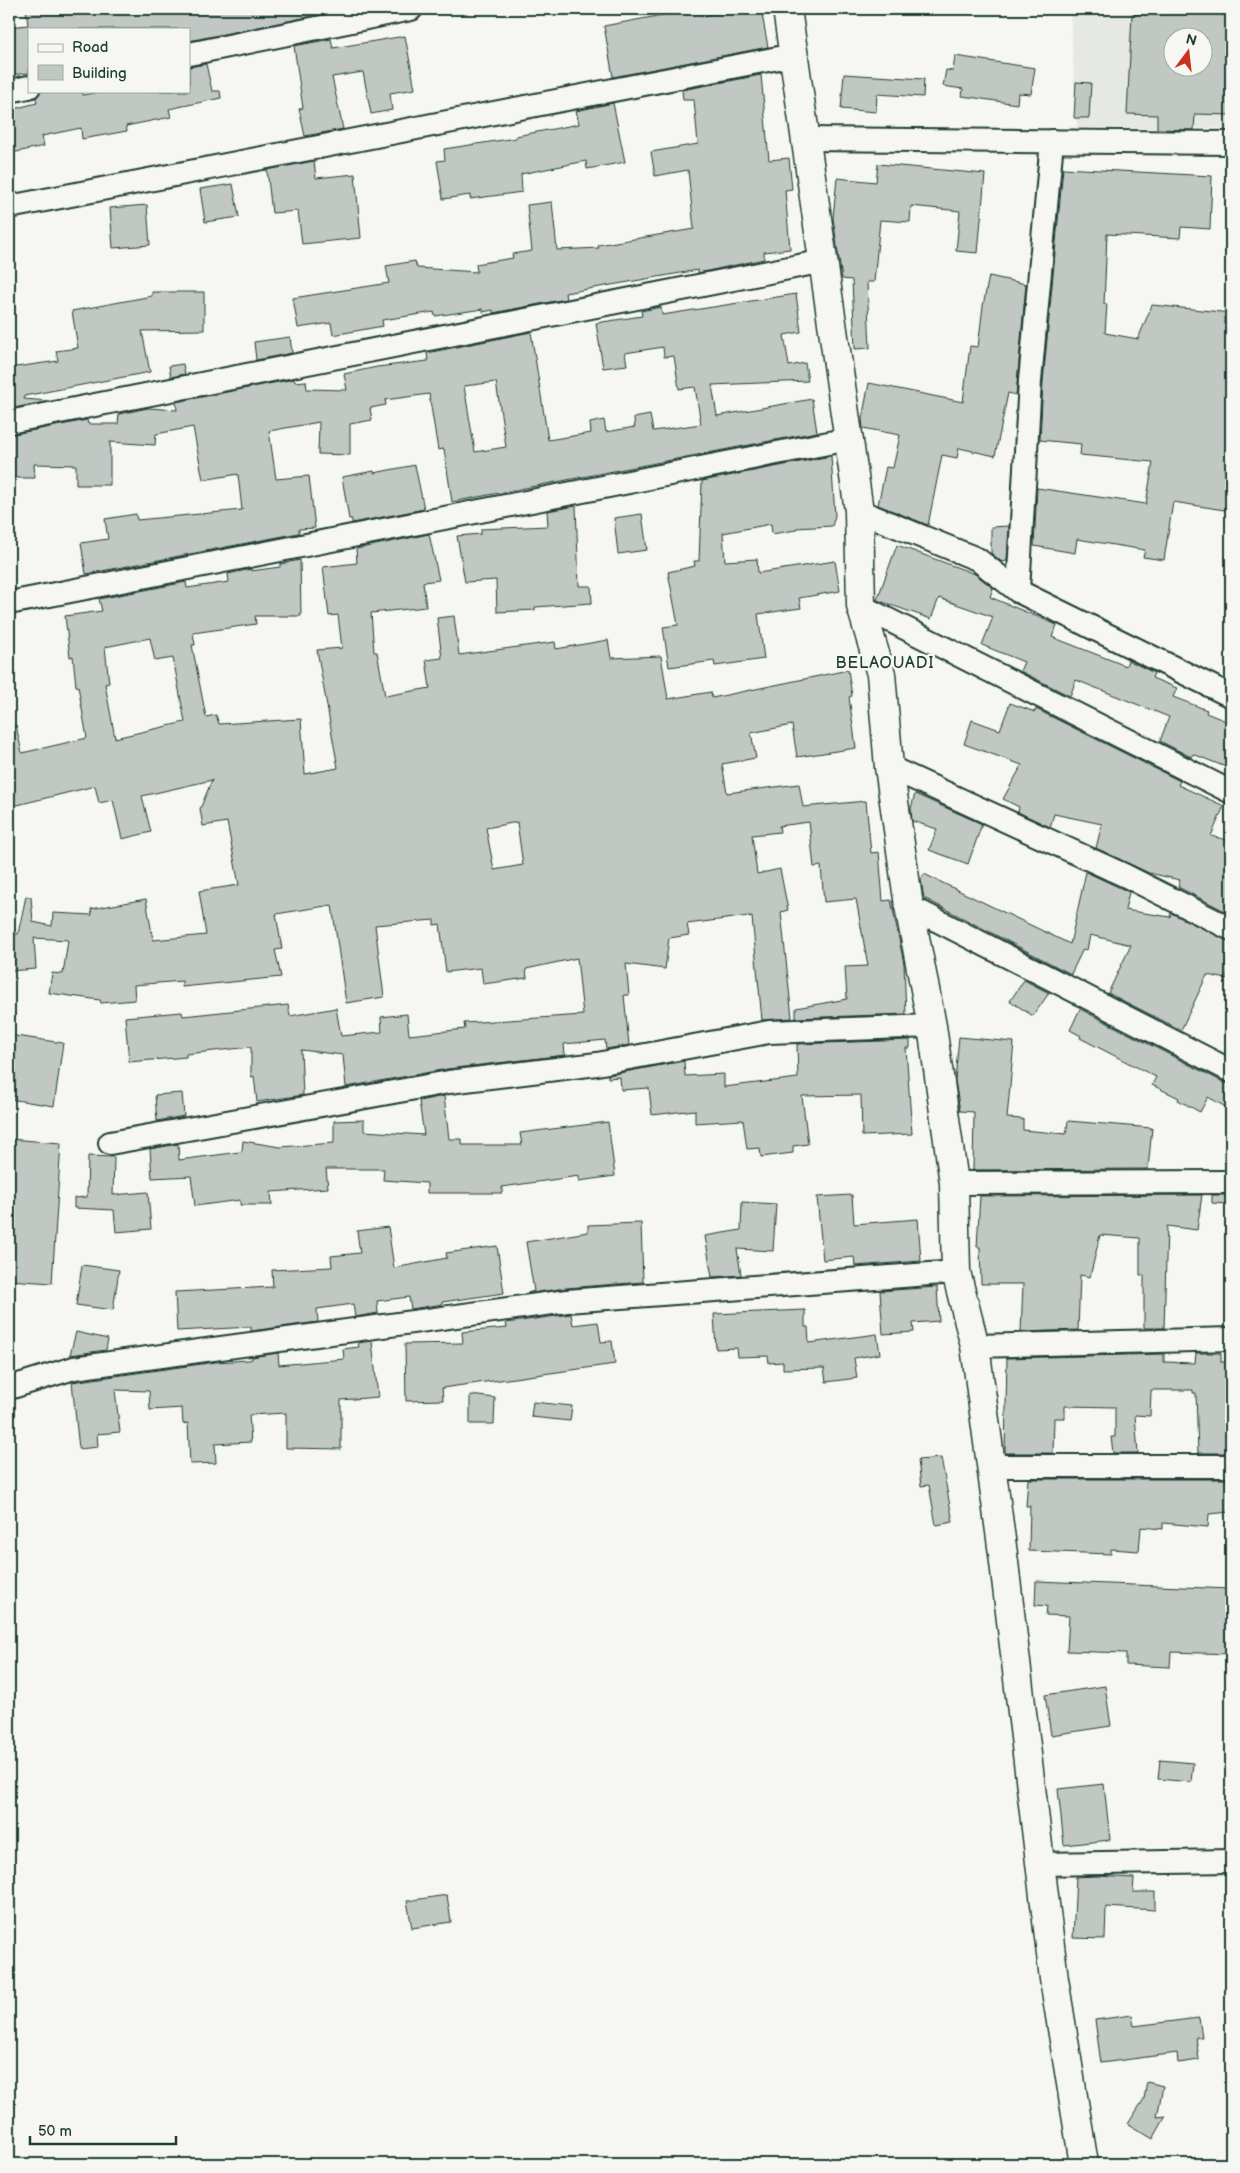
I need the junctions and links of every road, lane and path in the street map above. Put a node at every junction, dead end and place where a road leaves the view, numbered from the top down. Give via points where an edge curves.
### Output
1 (411, 9) edge
2 (787, 9) edge
3 (190, 54) edge
4 (794, 55) junction
5 (28, 87) edge
6 (9, 91) edge
7 (807, 139) junction
8 (1052, 141) junction
9 (1231, 143) edge
10 (9, 207) edge
11 (824, 261) junction
12 (9, 422) edge
13 (848, 439) junction
14 (859, 511) junction
15 (1018, 591) junction
16 (9, 603) edge
17 (861, 606) junction
18 (1231, 696) edge
19 (889, 767) junction
20 (1231, 792) edge
21 (908, 906) junction
22 (1231, 929) edge
23 (932, 1026) junction
24 (1231, 1070) edge
25 (110, 1143) dead end
26 (1231, 1182) edge
27 (954, 1183) junction
28 (956, 1272) junction
29 (1231, 1339) edge
30 (975, 1346) junction
31 (9, 1388) edge
32 (991, 1466) junction
33 (1231, 1466) edge
34 (1231, 1861) edge
35 (1040, 1864) junction
36 (1084, 2164) edge

1 - 3 street
2 - 4 main road
4 - 7 main road
4 - 10 street
5 - 6 street
7 - 8 street
7 - 11 main road
8 - 9 street
8 - 15 street via 1030,381
11 - 12 street
11 - 13 main road
13 - 14 main road
13 - 16 street
14 - 15 street via 977,559
14 - 17 main road
15 - 18 street
17 - 19 main road via 881,674
17 - 20 street
19 - 21 main road
19 - 22 street via 1126,876
21 - 23 main road
21 - 24 street
23 - 25 street via 769,1032 597,1064 449,1082
23 - 27 main road
26 - 27 street
27 - 28 main road
28 - 30 main road
28 - 31 street via 567,1301 74,1368
29 - 30 street
30 - 32 main road
32 - 33 street
32 - 35 main road
34 - 35 street
35 - 36 main road via 1054,1979

